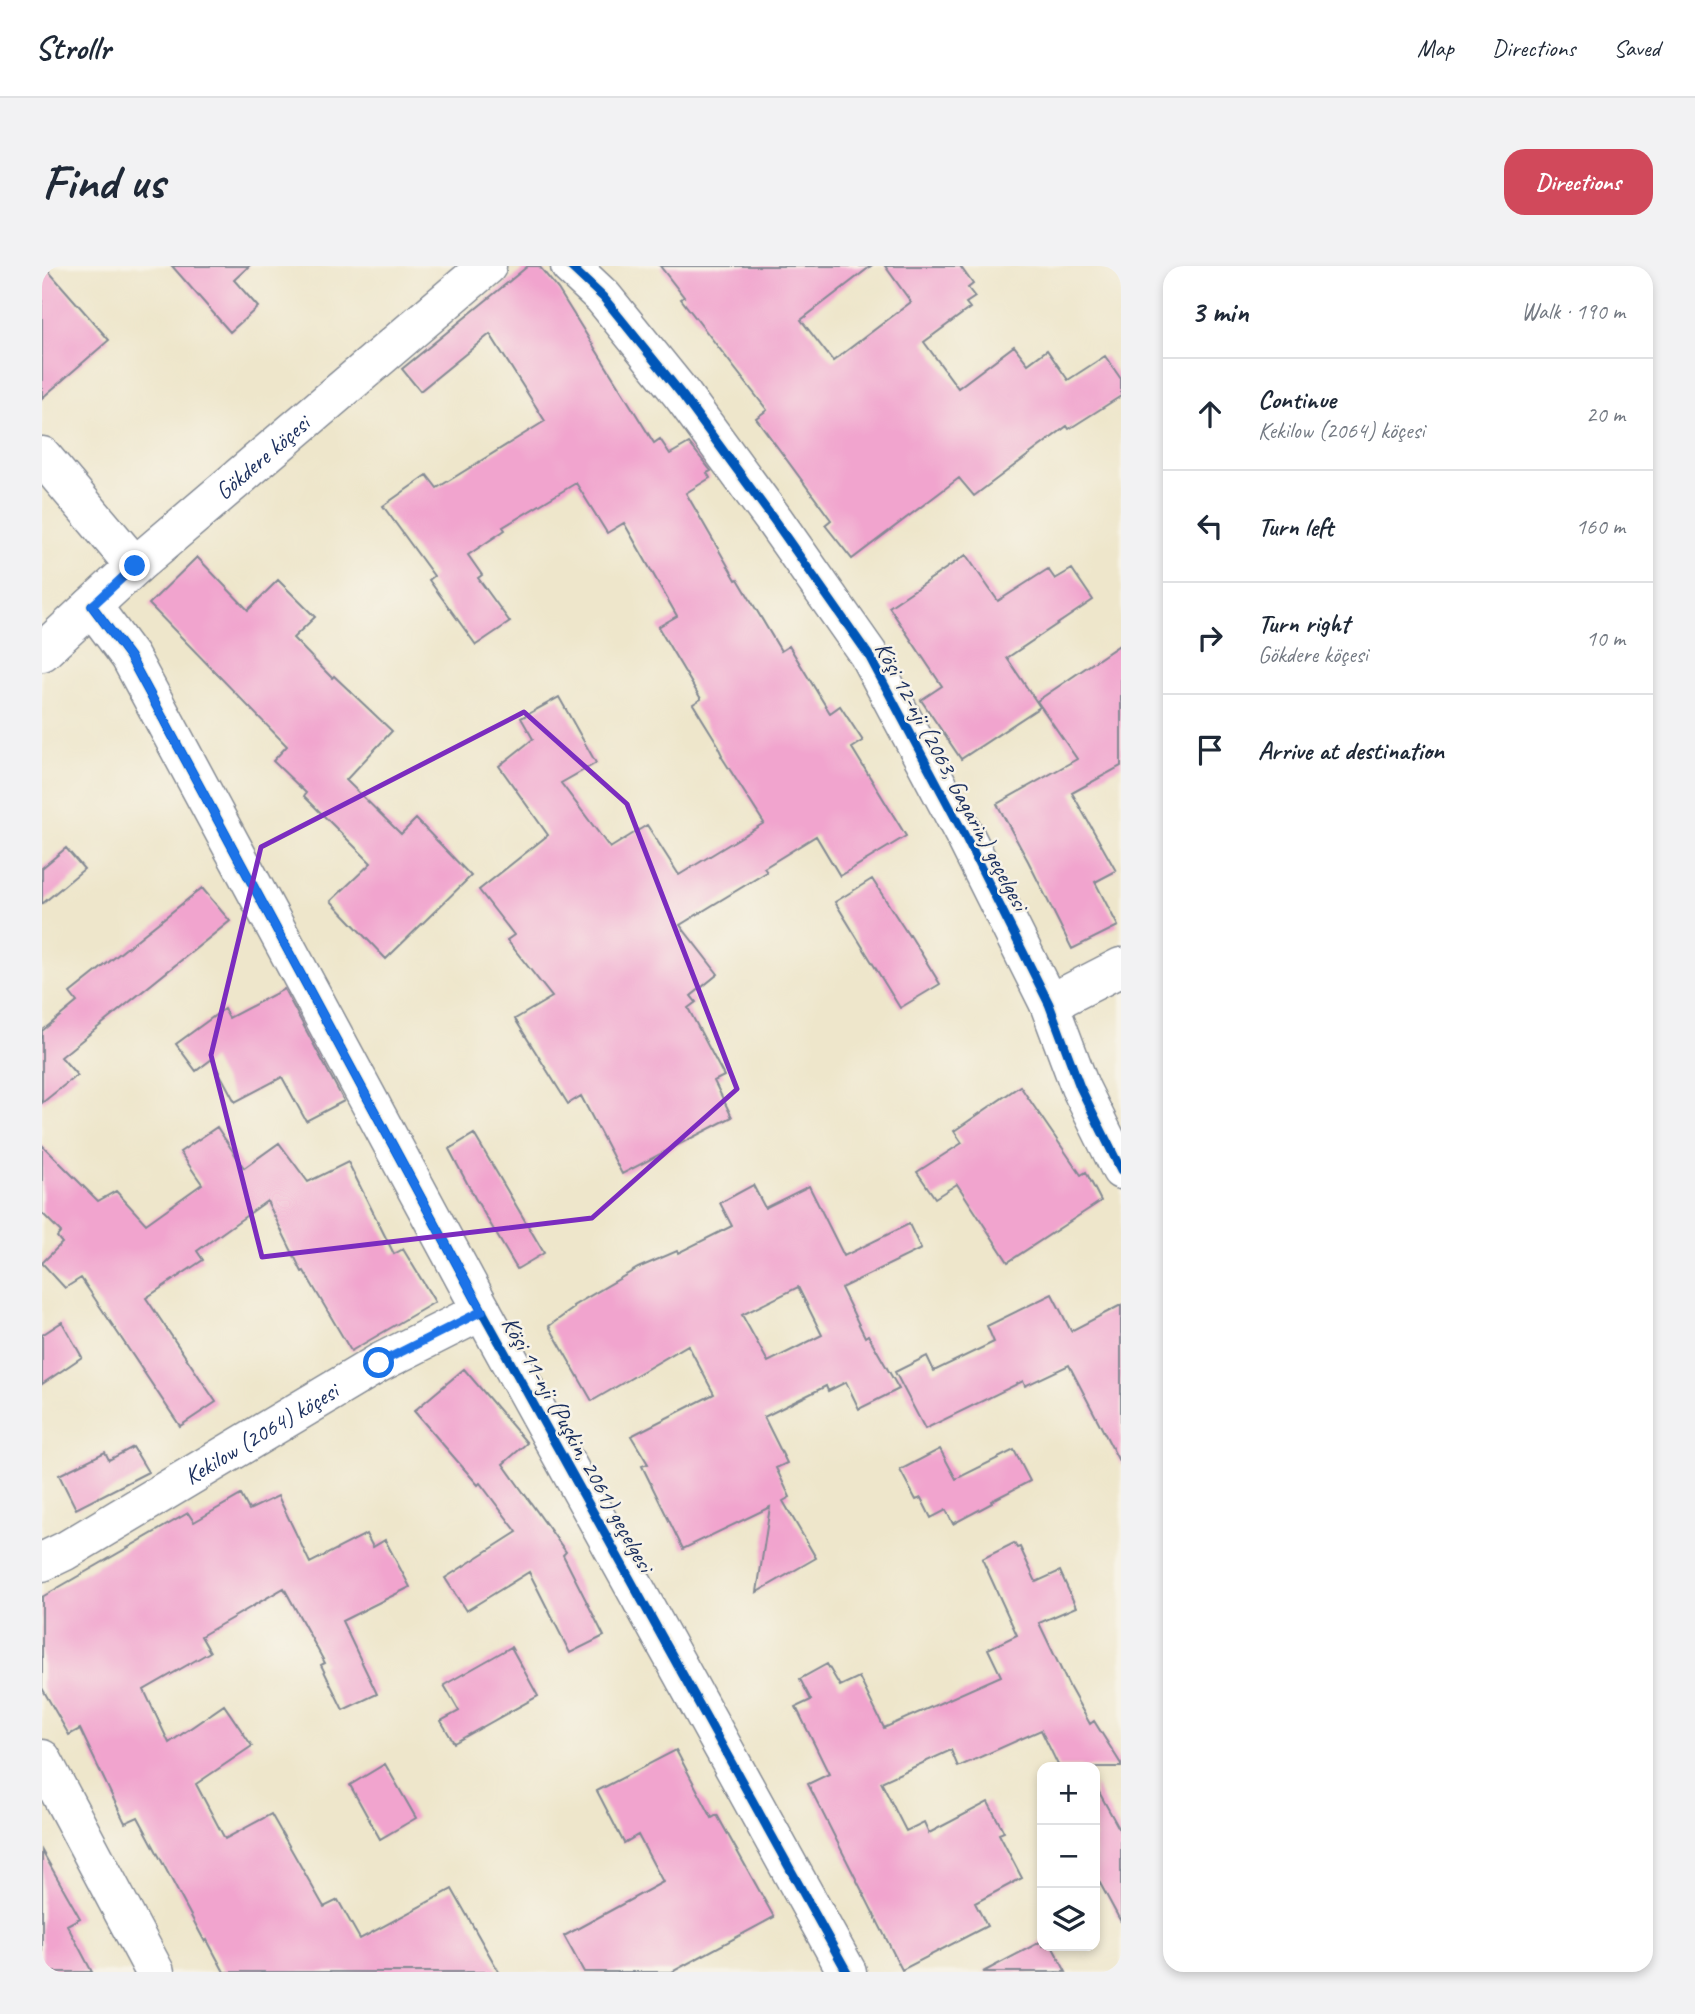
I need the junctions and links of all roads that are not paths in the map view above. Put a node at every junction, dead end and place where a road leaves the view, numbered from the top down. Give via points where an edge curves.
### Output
1 (487, 266) edge
2 (570, 266) edge
3 (42, 456) edge
4 (135, 566) junction
5 (92, 606) junction
6 (42, 652) edge
7 (1121, 967) edge
8 (1049, 1004) junction
9 (1121, 1170) edge
10 (482, 1311) junction
11 (42, 1562) edge
12 (42, 1759) edge
13 (155, 1972) edge
14 (847, 1972) edge

1 - 4 street, Gökdere köçesi
2 - 8 street, Köşi 12-nji (2063, Gagarin) geçelgesi via 603,297 683,396 868,654
3 - 4 street
4 - 5 street, Gökdere köçesi
5 - 6 street, Gökdere köçesi
5 - 10 street, Köşi 11-nji (Puşkin, 2061) geçelgesi via 130,657
7 - 8 street
8 - 9 street, Köşi 12-nji (2063, Gagarin) geçelgesi via 1080,1087
10 - 11 street, Kekilow (2064) köçesi via 379,1363
10 - 14 street, Köşi 11-nji (Puşkin, 2061) geçelgesi
12 - 13 street

